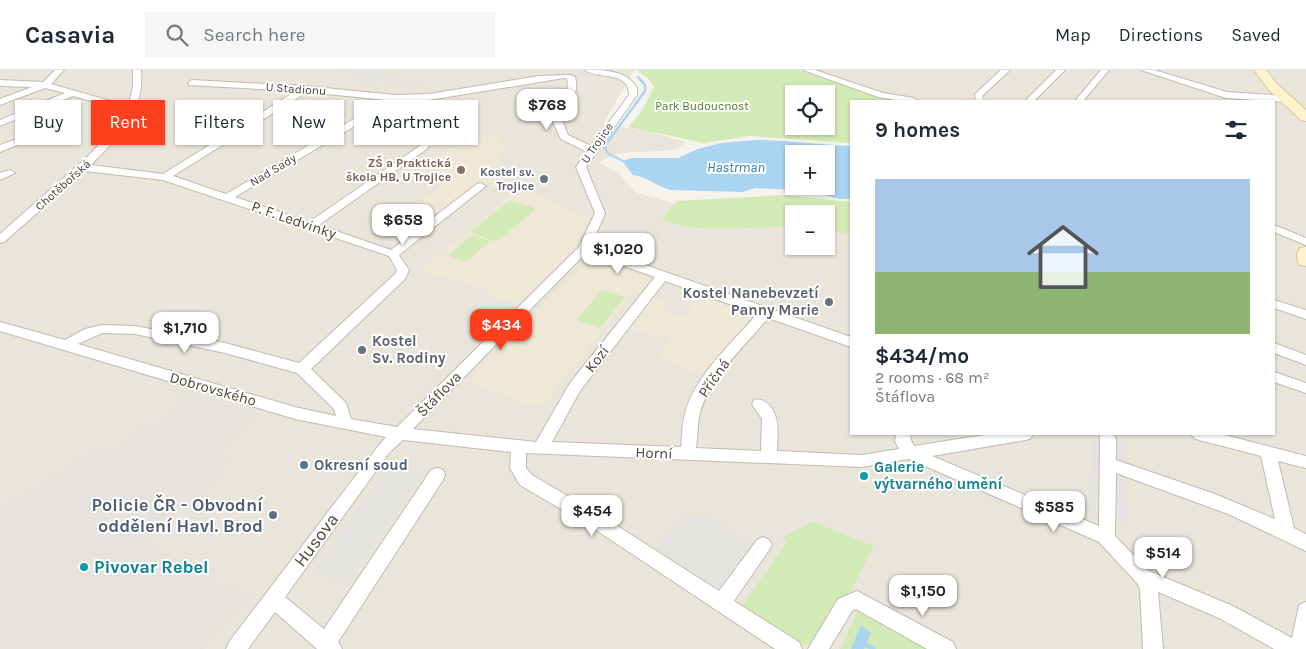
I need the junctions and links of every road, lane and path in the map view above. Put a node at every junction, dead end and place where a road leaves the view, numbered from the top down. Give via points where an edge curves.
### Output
1 (60, 70) edge
2 (137, 70) edge
3 (589, 70) edge
4 (807, 70) edge
5 (1006, 70) edge
6 (1061, 70) edge
7 (1105, 70) edge
8 (1145, 70) edge
9 (1260, 70) edge
10 (820, 72) edge
11 (0, 83) edge
12 (192, 83) dead end
13 (45, 85) junction
14 (305, 89) junction
15 (73, 93) junction
16 (1226, 95) junction
17 (395, 98) junction
18 (1286, 99) junction
19 (97, 100) edge
20 (134, 100) edge
21 (908, 100) edge
22 (980, 100) edge
23 (1030, 100) edge
24 (1080, 100) edge
25 (1216, 100) edge
26 (0, 102) edge
27 (1306, 117) edge
28 (0, 123) edge
29 (14, 143) dead end
30 (105, 145) edge
31 (425, 145) edge
32 (0, 149) edge
33 (591, 150) junction
34 (83, 168) junction
35 (165, 177) junction
36 (480, 186) dead end
37 (228, 197) junction
38 (310, 226) junction
39 (1275, 228) edge
40 (0, 240) edge
41 (1306, 242) edge
42 (584, 248) junction
43 (1306, 252) edge
44 (393, 254) junction
45 (1306, 261) edge
46 (662, 277) junction
47 (1275, 304) edge
48 (765, 313) junction
49 (1306, 315) edge
50 (0, 326) edge
51 (850, 342) edge
52 (65, 346) junction
53 (1275, 348) edge
54 (1306, 360) edge
55 (302, 369) junction
56 (1275, 378) edge
57 (1306, 388) edge
58 (759, 404) dead end
59 (345, 424) junction
60 (399, 433) junction
61 (904, 435) edge
62 (1020, 435) edge
63 (1106, 435) edge
64 (1204, 435) edge
65 (520, 447) junction
66 (541, 448) junction
67 (1268, 452) junction
68 (910, 453) junction
69 (688, 454) junction
70 (769, 457) junction
71 (1306, 462) edge
72 (1108, 464) junction
73 (437, 475) dead end
74 (1287, 533) junction
75 (1105, 537) junction
76 (1306, 543) edge
77 (763, 545) dead end
78 (1143, 577) junction
79 (273, 598) junction
80 (722, 603) junction
81 (1306, 611) edge
82 (329, 646) edge
83 (236, 649) edge
84 (792, 649) edge
85 (818, 649) edge
86 (946, 649) edge
87 (1153, 649) edge
88 (1293, 649) edge
89 (1300, 649) edge

1 - 13 street
2 - 20 street, Chotěbořská via 138,84
3 - 33 street, U Trojice via 625,78 634,89 633,95
4 - 10 street
5 - 22 street via 978,96
6 - 23 street
7 - 24 street
8 - 16 street
9 - 18 main road
10 - 21 street via 881,95
11 - 13 street
12 - 14 street, U Stadionu
13 - 15 street
13 - 26 street
14 - 17 street, U Stadionu
14 - 35 street
15 - 19 street
15 - 28 street
16 - 18 street
16 - 25 street
17 - 33 street, U Stadionu via 446,96 539,79 571,77 572,91 558,124 564,138
17 - 37 street, Nad Sady
18 - 27 main road
29 - 32 street
30 - 34 street, Chotěbořská
31 - 38 street
33 - 42 street, U Trojice via 581,170 600,213
34 - 35 street, P. F. Ledvinky
34 - 40 street, Chotěbořská
35 - 37 street, P. F. Ledvinky
36 - 44 street
37 - 38 street, P. F. Ledvinky
38 - 44 street, P. F. Ledvinky
39 - 41 street
42 - 46 street
42 - 60 street, Štáflova
43 - 45 main road
44 - 55 street via 403,270 401,276
46 - 48 street
46 - 66 street, Kozí via 575,387
47 - 49 street
48 - 51 street
48 - 69 street, Příčná via 713,377 698,401 693,412
50 - 52 street, Dobrovského
52 - 55 street via 102,329 135,330 225,348
52 - 59 street, Dobrovského via 296,413
53 - 54 street
55 - 59 street via 341,407
56 - 57 street
58 - 70 street via 769,418
59 - 60 street, Dobrovského
60 - 65 street, Horní
60 - 79 street, Husova
61 - 68 street via 903,441
62 - 68 street, Horní
63 - 72 street
64 - 67 street
65 - 66 street, Horní
65 - 80 street via 516,465 526,480
66 - 69 street, Horní
67 - 71 street
67 - 74 street
68 - 70 street, Horní via 862,461
68 - 75 street
69 - 70 street, Horní
72 - 74 street via 1210,498
72 - 75 street
73 - 82 street
74 - 76 street
75 - 78 street
77 - 80 street
78 - 87 street via 1149,588
78 - 88 street via 1226,612
79 - 82 street
79 - 83 street, Husova
80 - 84 street
81 - 89 street
85 - 86 street via 845,606 857,600

